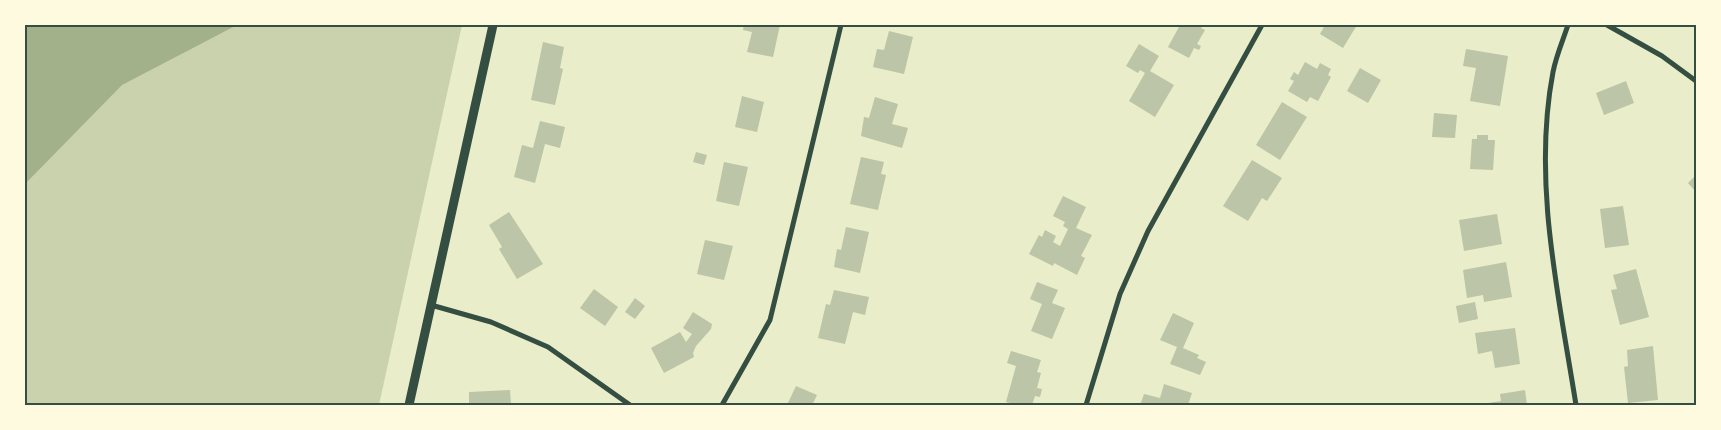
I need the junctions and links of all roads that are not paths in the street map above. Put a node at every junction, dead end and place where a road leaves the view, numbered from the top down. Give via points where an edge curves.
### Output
1 (493, 25) edge
2 (841, 25) edge
3 (1262, 25) edge
4 (1568, 25) edge
5 (1607, 25) edge
6 (1696, 81) edge
7 (431, 305) junction
8 (409, 405) edge
9 (630, 405) edge
10 (722, 405) edge
11 (1086, 405) edge
12 (1576, 405) edge

1 - 7 street
2 - 10 street via 770,320
3 - 11 street via 1148,231 1120,294
4 - 12 street via 1553,72 1546,150 1551,246
5 - 6 street via 1662,56
7 - 8 street
7 - 9 street via 491,322 548,347

